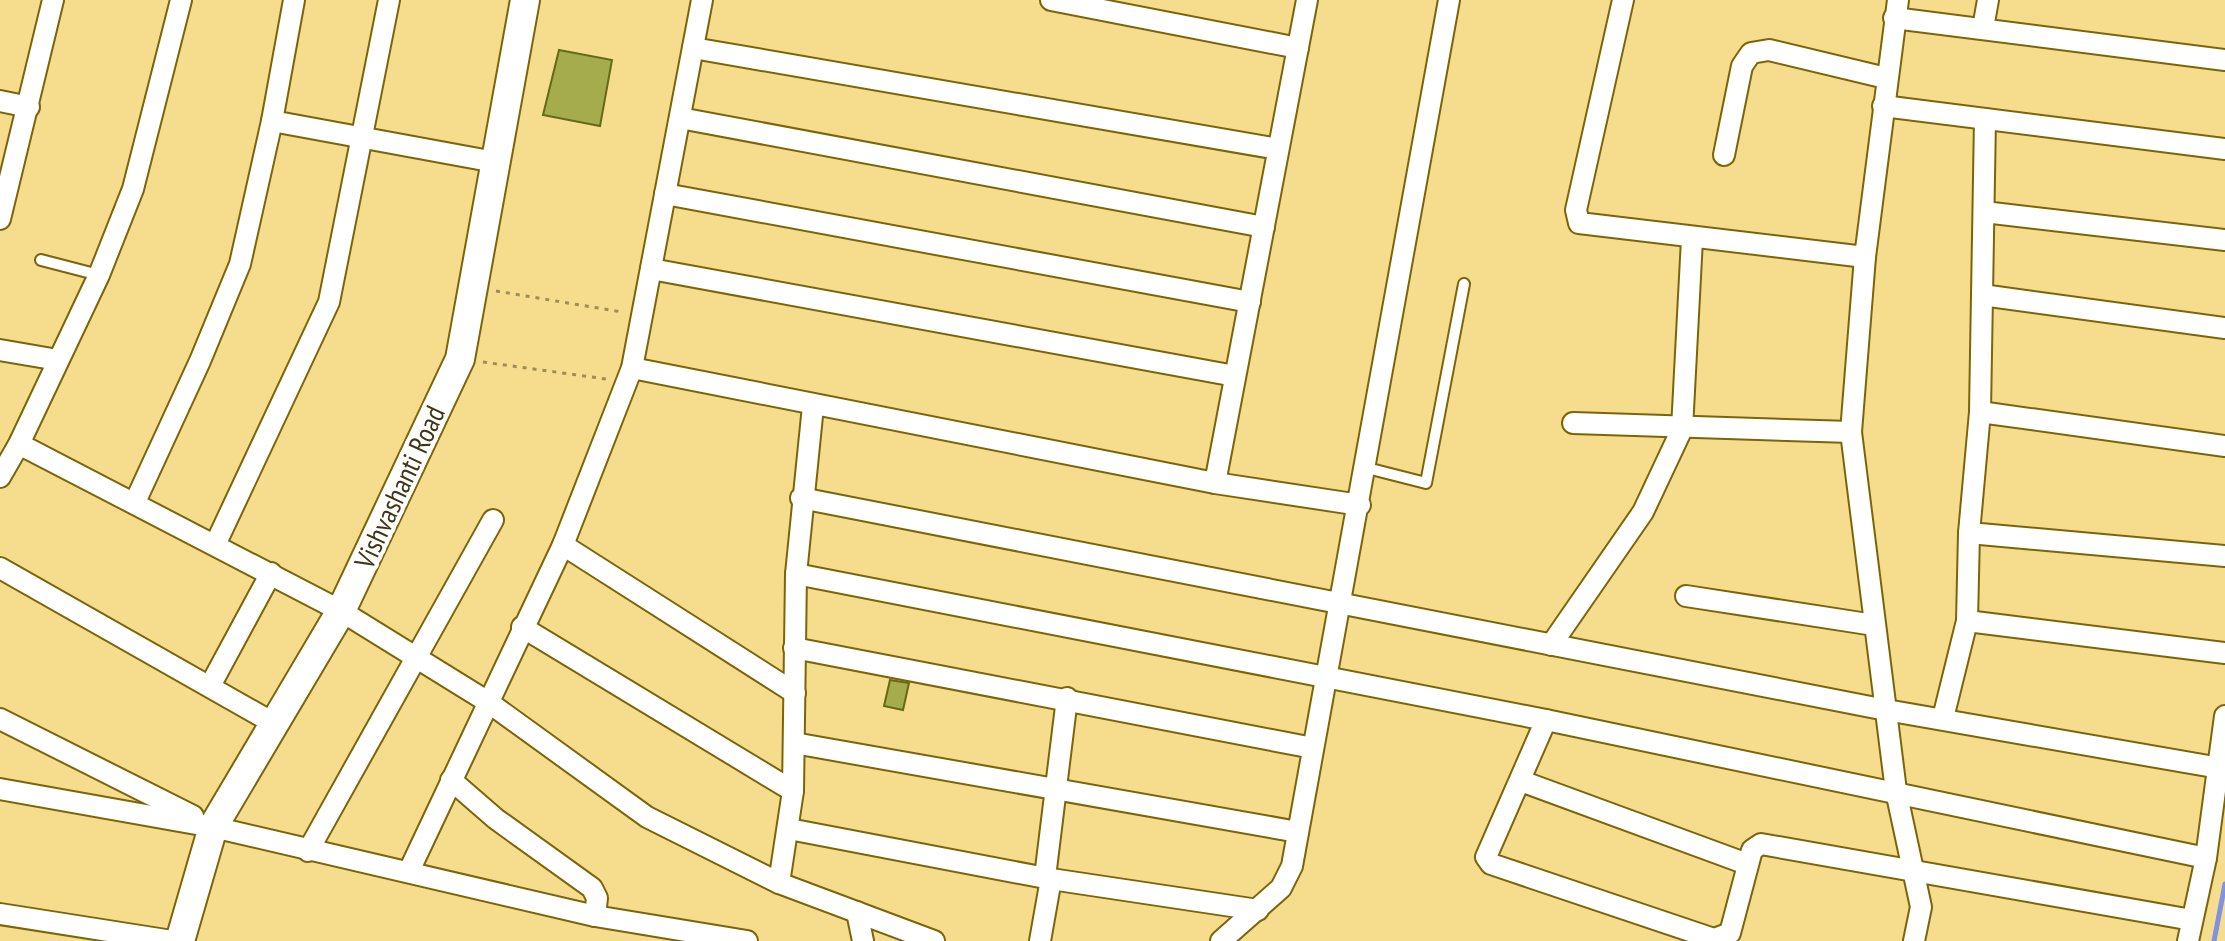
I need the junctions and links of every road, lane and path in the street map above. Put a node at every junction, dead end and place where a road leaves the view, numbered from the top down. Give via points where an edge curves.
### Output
1 (53, 0) edge
2 (181, 0) edge
3 (294, 0) edge
4 (389, 0) edge
5 (525, 0) edge
6 (702, 0) edge
7 (1051, 0) edge
8 (1307, 0) edge
9 (1449, 0) edge
10 (1623, 0) edge
11 (1988, 0) edge
12 (1896, 9) edge
13 (1983, 28) junction
14 (693, 48) junction
15 (1298, 48) junction
16 (2225, 60) edge
17 (1886, 78) junction
18 (0, 101) edge
19 (1883, 106) junction
20 (29, 107) junction
21 (680, 118) junction
22 (1985, 119) junction
23 (272, 121) junction
24 (362, 140) junction
25 (1278, 149) junction
26 (2225, 149) edge
27 (1724, 155) dead end
28 (495, 162) junction
29 (665, 194) junction
30 (1984, 212) junction
31 (0, 219) edge
32 (1264, 227) junction
33 (1692, 239) junction
34 (2225, 240) edge
35 (1865, 257) junction
36 (41, 260) dead end
37 (651, 269) junction
38 (99, 275) junction
39 (1464, 284) dead end
40 (472, 288) junction
41 (1982, 295) junction
42 (1250, 302) junction
43 (642, 316) junction
44 (2225, 328) edge
45 (0, 350) edge
46 (460, 359) junction
47 (58, 360) junction
48 (629, 375) junction
49 (1235, 376) junction
50 (813, 406) junction
51 (1980, 412) junction
52 (1573, 423) dead end
53 (1682, 429) junction
54 (1851, 432) junction
55 (2225, 446) edge
56 (7, 460) edge
57 (1367, 468) junction
58 (1215, 483) junction
59 (801, 498) junction
60 (135, 502) junction
61 (1360, 505) junction
62 (493, 520) dead end
63 (1969, 533) junction
64 (215, 545) junction
65 (563, 545) junction
66 (2225, 556) edge
67 (0, 568) edge
68 (271, 573) junction
69 (796, 574) junction
70 (1686, 596) dead end
71 (1340, 603) junction
72 (341, 611) junction
73 (1967, 621) junction
74 (1874, 625) junction
75 (522, 627) junction
76 (1551, 645) junction
77 (794, 648) junction
78 (2225, 653) edge
79 (413, 657) junction
80 (1325, 678) junction
81 (210, 686) junction
82 (795, 693) junction
83 (1067, 698) junction
84 (488, 702) junction
85 (1886, 710) junction
86 (2225, 716) edge
87 (1943, 718) junction
88 (0, 719) edge
89 (1546, 720) junction
90 (275, 724) junction
91 (794, 743) junction
92 (1313, 748) junction
93 (2221, 768) edge
94 (451, 780) junction
95 (1521, 781) junction
96 (0, 789) edge
97 (1057, 789) junction
98 (793, 791) junction
99 (1896, 791) junction
100 (213, 827) junction
101 (789, 829) junction
102 (1298, 832) junction
103 (308, 851) junction
104 (2206, 858) junction
105 (1747, 864) junction
106 (409, 871) junction
107 (1912, 874) junction
108 (1048, 878) junction
109 (779, 883) junction
110 (1258, 910) junction
111 (857, 912) junction
112 (0, 914) edge
113 (595, 916) junction
114 (2192, 920) junction
115 (57, 932) edge
116 (929, 940) edge
117 (172, 941) edge
118 (180, 941) edge
119 (747, 941) edge
120 (863, 941) edge
121 (1040, 941) edge
122 (1221, 941) edge
123 (1914, 941) edge
124 (2188, 941) edge

1 - 20 street
2 - 38 street via 133,189
3 - 23 street
4 - 24 street
5 - 28 street, Vishvashanti Road
6 - 14 street
7 - 15 street
8 - 15 street
9 - 57 street
10 - 33 street via 1576,210 1579,223
11 - 13 street
12 - 13 street
12 - 17 street
13 - 16 street
14 - 21 street
14 - 25 street
15 - 25 street
17 - 19 street
17 - 27 street via 1769,50 1751,53 1742,66
18 - 20 street
19 - 22 street
19 - 35 street
20 - 31 street
21 - 29 street
21 - 32 street
22 - 26 street
22 - 30 street
23 - 24 street
23 - 60 street via 240,264
24 - 28 street
24 - 64 street via 329,302
25 - 32 street
28 - 40 street, Vishvashanti Road
29 - 37 street
29 - 42 street
30 - 34 street
30 - 41 street
32 - 42 street
33 - 35 street
33 - 53 street
35 - 54 street
36 - 38 lane
37 - 43 street
37 - 49 street
38 - 47 street
39 - 57 lane via 1426,483
40 - 43 path
40 - 46 street, Vishvashanti Road
41 - 44 street
41 - 51 street
42 - 49 street
43 - 48 street
45 - 47 street
46 - 48 path
46 - 72 street, Vishvashanti Road
47 - 56 street
48 - 50 street
48 - 65 street
49 - 58 street
50 - 58 street
50 - 59 street
51 - 55 street
51 - 63 street
52 - 53 street
53 - 54 street
53 - 76 street via 1643,512
54 - 74 street
56 - 60 street
57 - 61 street
58 - 61 street
59 - 69 street
59 - 71 street
60 - 64 street
61 - 71 street
62 - 79 street
63 - 66 street
63 - 73 street
64 - 68 street
65 - 75 street
65 - 82 street
67 - 81 street
68 - 72 street
68 - 81 street
69 - 77 street
69 - 80 street
70 - 74 street
71 - 76 street
71 - 80 street
72 - 79 street
72 - 90 street, Vishvashanti Road
73 - 78 street
73 - 87 street
74 - 85 street
75 - 84 street
75 - 98 street
76 - 85 street
77 - 82 street
77 - 83 street
79 - 84 street
79 - 103 street
80 - 89 street
80 - 92 street
81 - 90 street
82 - 91 street
83 - 92 street
83 - 97 street
84 - 94 street
84 - 109 street via 647,817
85 - 87 street
85 - 99 street
86 - 93 street
87 - 93 street
88 - 100 street
89 - 95 street
89 - 99 street
90 - 100 street, Vishvashanti Road
91 - 97 street
91 - 98 street
92 - 102 street
93 - 104 street
94 - 106 street
94 - 113 street via 592,888
95 - 105 street
95 - 105 street via 1486,857 1491,864 1714,939 1730,933
96 - 100 street
97 - 102 street
97 - 108 street
98 - 101 street
99 - 104 street
99 - 107 street
100 - 103 street
100 - 118 street, Vishvashanti Road
101 - 108 street
101 - 109 street
102 - 110 street via 1292,866 1281,888
103 - 106 street
104 - 114 street
105 - 107 street via 1761,844
106 - 113 street
107 - 114 street
107 - 123 street via 1921,907
108 - 110 street
108 - 121 street
109 - 111 street
110 - 122 street
111 - 116 street
111 - 120 street
112 - 115 street
113 - 119 street
114 - 124 street
115 - 117 street

